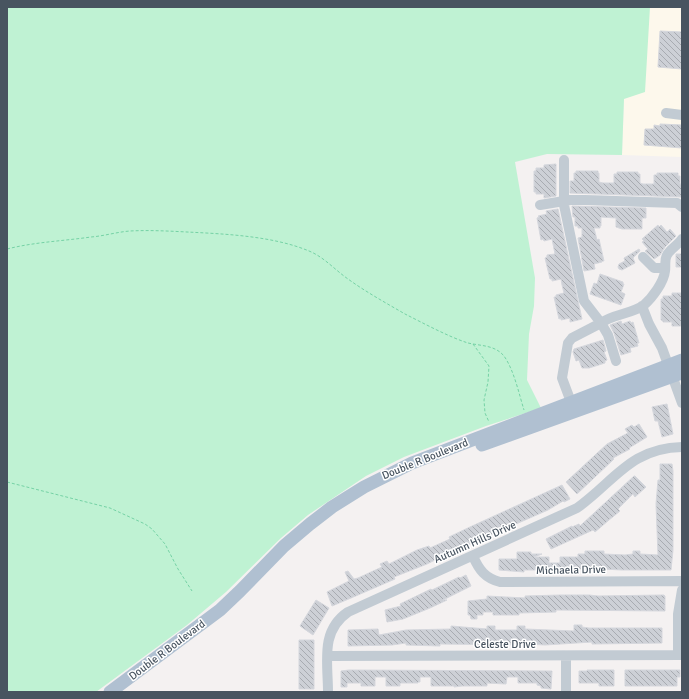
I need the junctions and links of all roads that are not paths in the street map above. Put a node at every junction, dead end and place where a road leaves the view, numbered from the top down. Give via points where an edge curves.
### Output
1 (666, 113) dead end
2 (682, 115) edge
3 (564, 160) dead end
4 (564, 202) junction
5 (540, 206) dead end
6 (682, 207) edge
7 (682, 239) edge
8 (643, 257) dead end
9 (665, 268) junction
10 (642, 306) junction
11 (600, 323) junction
12 (682, 360) edge
13 (616, 361) dead end
14 (674, 372) edge
15 (571, 402) junction
16 (682, 403) edge
17 (682, 447) edge
18 (473, 556) junction
19 (682, 581) edge
20 (682, 590) edge
21 (680, 655) edge
22 (328, 656) junction
23 (566, 656) junction
24 (110, 692) edge
25 (124, 692) edge
26 (328, 692) edge
27 (566, 692) edge

1 - 2 street
3 - 4 street
4 - 5 street
4 - 6 street via 585,200 677,203
4 - 11 street via 584,301
7 - 9 street via 667,255
8 - 9 street via 654,268
9 - 10 street via 661,282
10 - 11 street
10 - 14 street
11 - 13 street via 608,335
11 - 15 street via 572,338 568,343 562,378
12 - 14 main road, Double R Boulevard
14 - 15 main road, Double R Boulevard
14 - 16 street
14 - 25 main road, Double R Boulevard via 442,460 361,498 307,536 223,618
15 - 24 main road, Double R Boulevard via 412,463 349,496 297,534 220,610
17 - 18 street, Autumn Hills Drive via 663,449 640,456 577,508
18 - 19 street, Michaela Drive via 481,572 500,582
18 - 22 street, Autumn Hills Drive via 342,617 329,635
20 - 21 street via 678,614
21 - 23 street, Celeste Drive
22 - 23 street, Celeste Drive
22 - 26 street, Autumn Hills Drive
23 - 27 street

